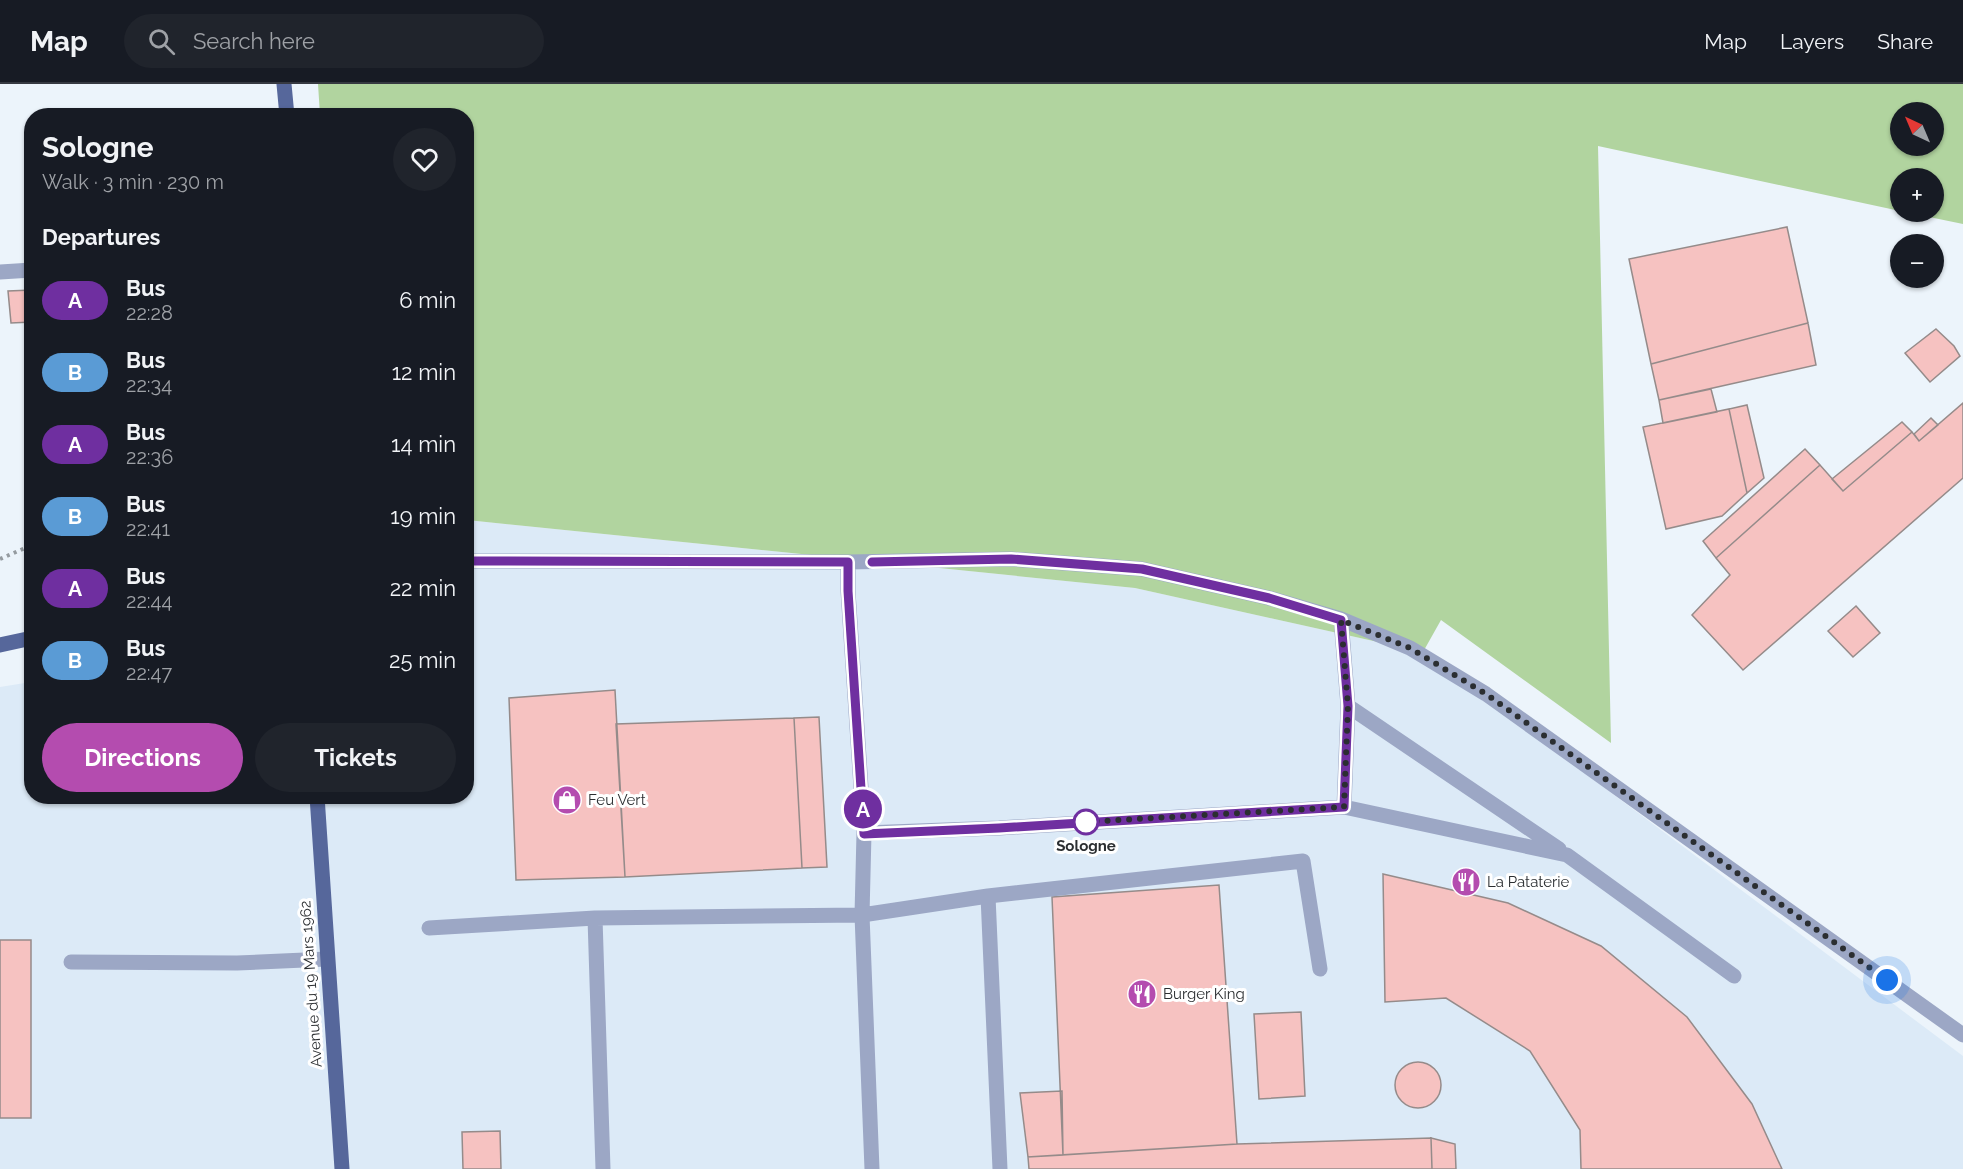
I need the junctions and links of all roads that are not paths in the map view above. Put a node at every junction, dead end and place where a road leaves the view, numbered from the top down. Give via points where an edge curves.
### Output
1 (284, 84) edge
2 (286, 108) edge
3 (24, 270) edge
4 (0, 272) edge
5 (474, 561) edge
6 (848, 562) junction
7 (1341, 620) junction
8 (24, 640) edge
9 (0, 645) edge
10 (1348, 706) junction
11 (317, 804) edge
12 (1344, 807) junction
13 (864, 834) junction
14 (1567, 855) junction
15 (988, 896) junction
16 (862, 915) junction
17 (595, 918) junction
18 (429, 928) dead end
19 (327, 959) junction
20 (71, 962) dead end
21 (1320, 969) dead end
22 (1734, 976) dead end
23 (1963, 1035) edge
24 (342, 1169) edge
25 (603, 1169) edge
26 (872, 1169) edge
27 (1000, 1169) edge

1 - 2 main road
3 - 4 street
5 - 6 street
6 - 7 street via 1011,559 1142,569 1269,598
6 - 13 street
7 - 10 street
7 - 23 street via 1410,648 1486,694
8 - 9 main road
10 - 12 street
10 - 14 street
11 - 19 main road, Avenue du 19 Mars 1962
12 - 13 street
12 - 14 street
13 - 16 street
14 - 22 street
15 - 16 street
15 - 21 street via 1303,861
15 - 27 street
16 - 17 street
16 - 26 street
17 - 18 street
17 - 25 street
19 - 20 street
19 - 24 main road, Avenue du 19 Mars 1962

